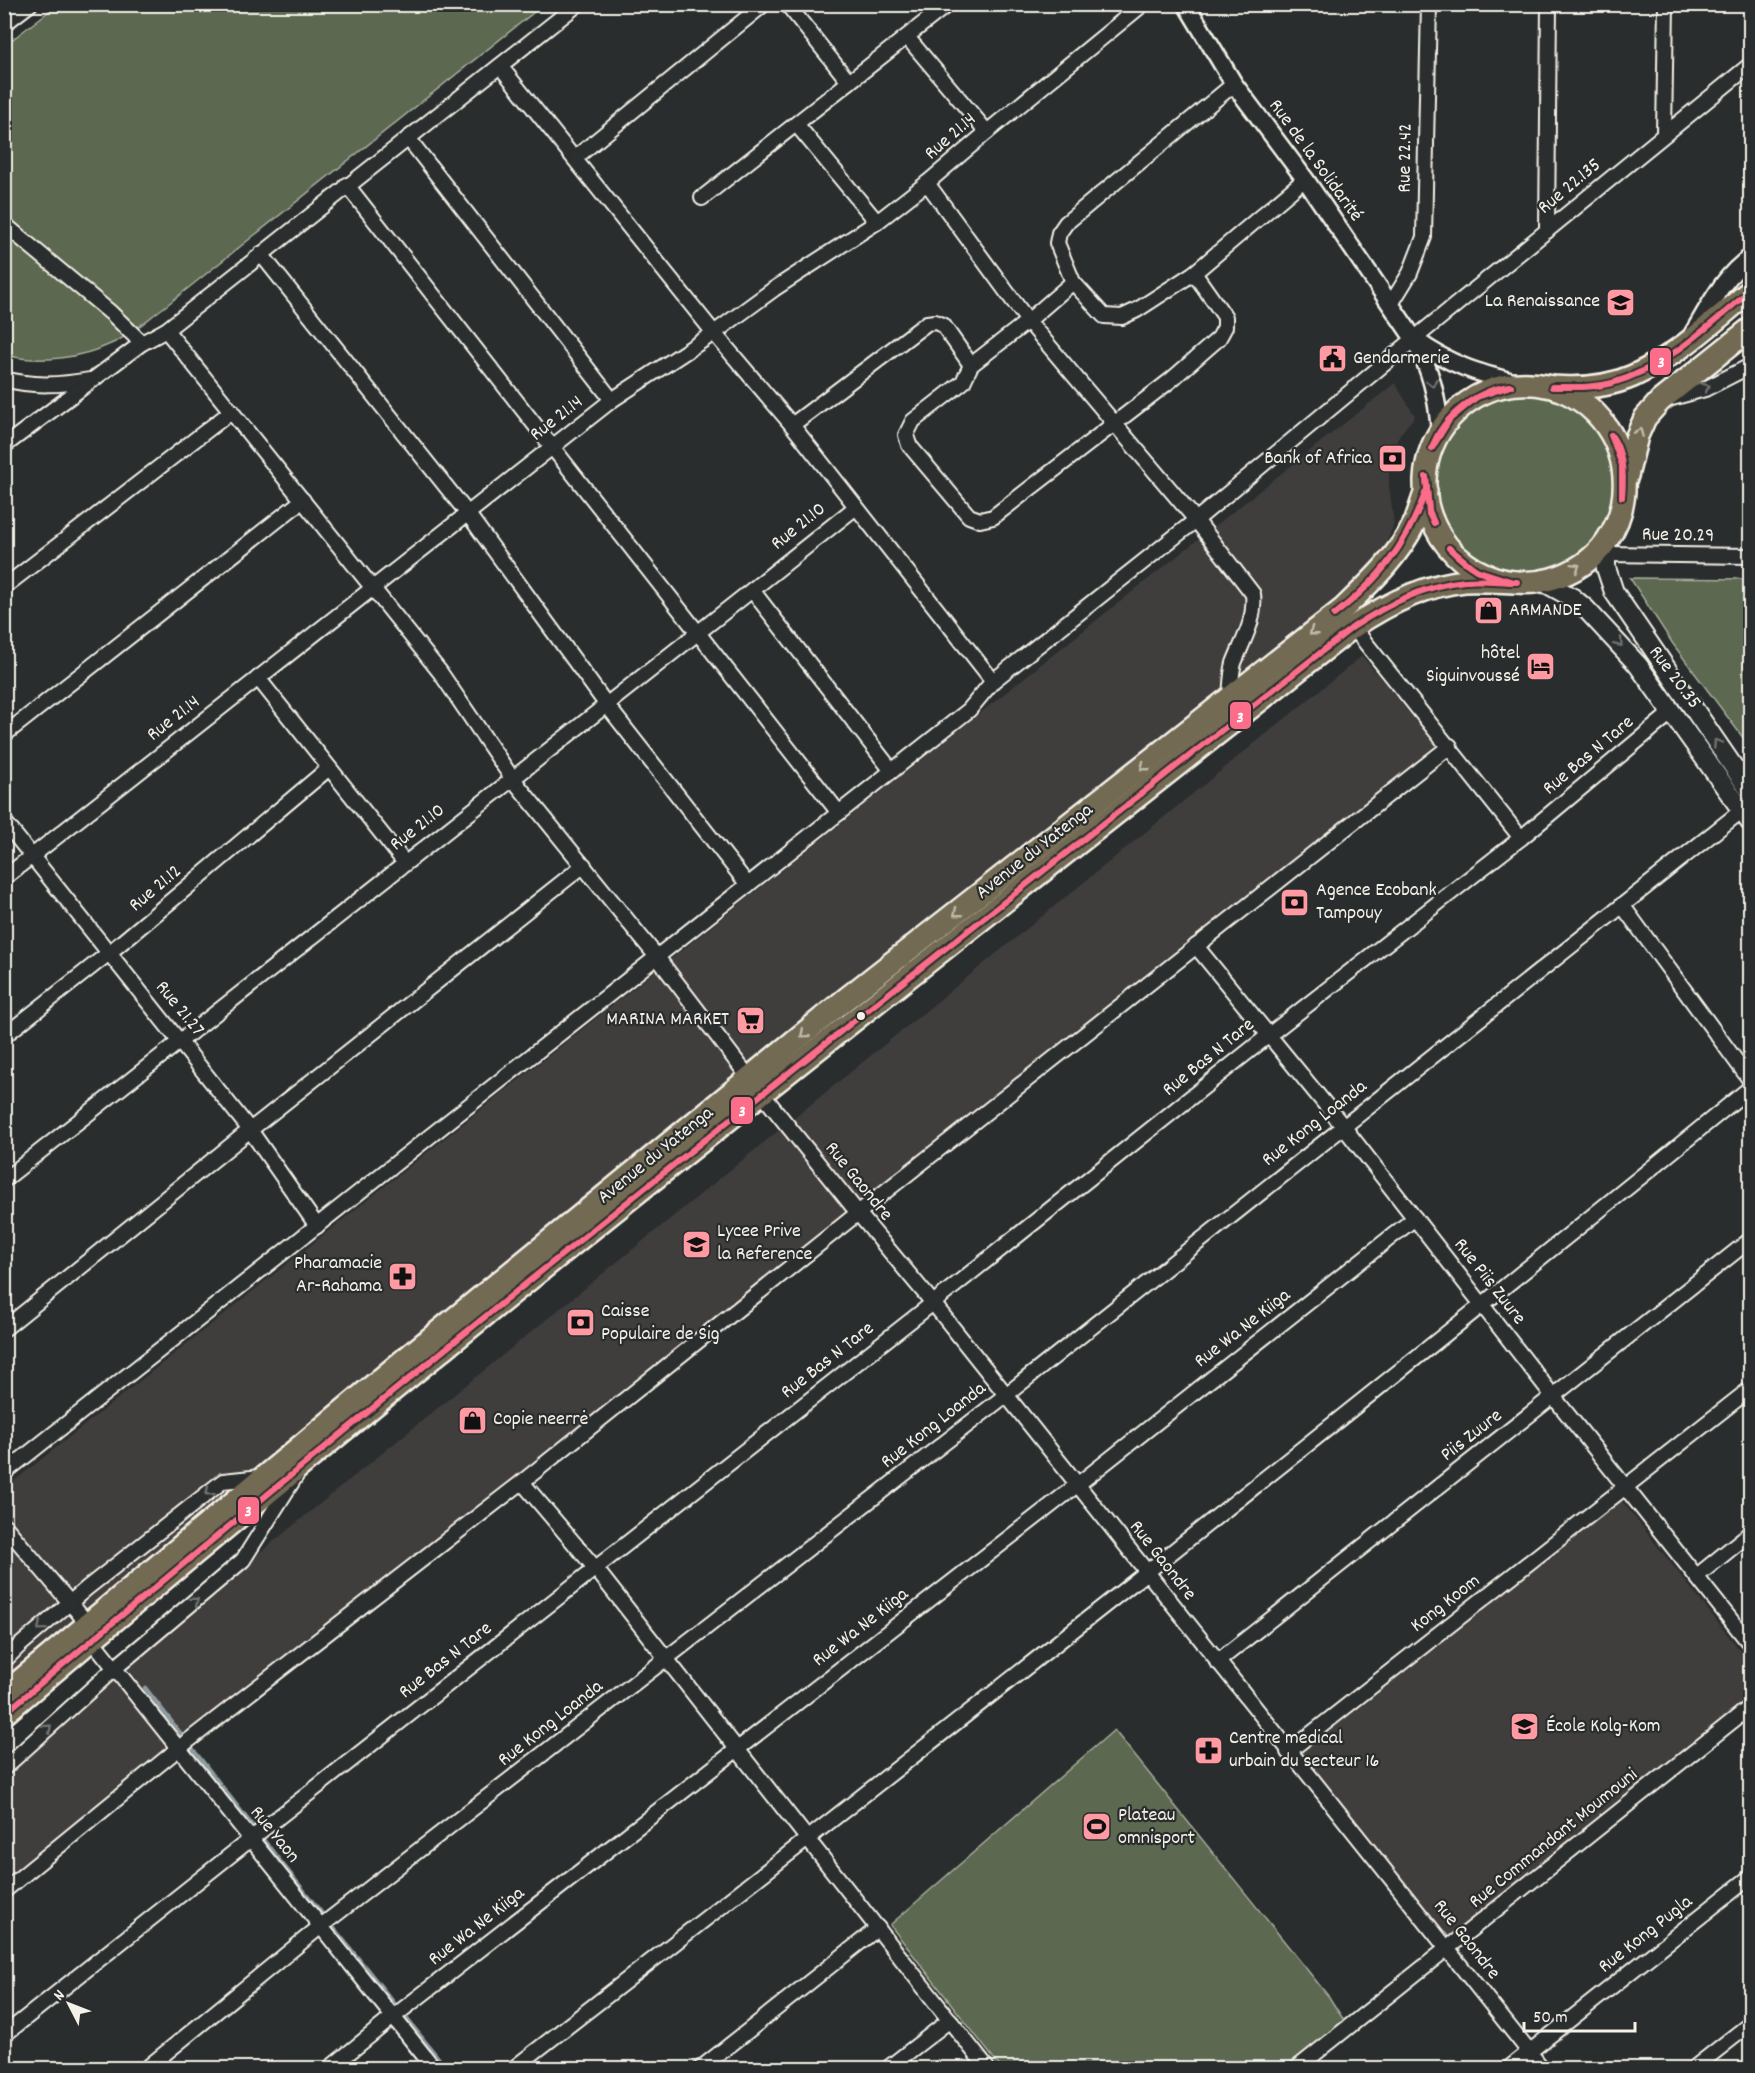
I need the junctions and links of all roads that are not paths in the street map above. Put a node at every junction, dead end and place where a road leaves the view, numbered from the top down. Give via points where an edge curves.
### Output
1 (30, 4) edge
2 (578, 4) edge
3 (764, 4) edge
4 (787, 4) edge
5 (948, 4) edge
6 (1143, 4) edge
7 (1429, 4) edge
8 (1549, 4) edge
9 (1666, 4) edge
10 (1186, 5) edge
11 (4, 24) edge
12 (907, 37) junction
13 (1750, 65) edge
14 (500, 66) junction
15 (849, 82) junction
16 (1234, 84) junction
17 (797, 125) junction
18 (987, 132) junction
19 (1664, 134) junction
20 (408, 138) junction
21 (575, 158) junction
22 (1305, 179) junction
23 (927, 183) junction
24 (347, 185) junction
25 (702, 198) dead end
26 (877, 222) junction
27 (4, 224) edge
28 (1547, 231) junction
29 (261, 254) junction
30 (1750, 258) edge
31 (1194, 273) junction
32 (1073, 282) junction
33 (1750, 291) edge
34 (1391, 304) junction
35 (1029, 321) junction
36 (1750, 329) edge
37 (166, 330) junction
38 (714, 333) junction
39 (1414, 339) junction
40 (142, 343) junction
41 (1686, 343) junction
42 (971, 365) junction
43 (1750, 366) edge
44 (4, 379) edge
45 (95, 379) junction
46 (1518, 384) junction
47 (1552, 387) junction
48 (612, 400) junction
49 (1660, 400) junction
50 (232, 411) junction
51 (1113, 423) junction
52 (792, 425) junction
53 (1440, 431) junction
54 (4, 446) edge
55 (552, 447) junction
56 (1624, 488) junction
57 (1426, 491) junction
58 (303, 500) junction
59 (856, 507) junction
60 (468, 514) junction
61 (1196, 520) junction
62 (1606, 547) junction
63 (1750, 556) edge
64 (1542, 581) junction
65 (1516, 582) junction
66 (4, 587) edge
67 (373, 588) junction
68 (752, 590) junction
69 (1353, 627) junction
70 (698, 632) junction
71 (258, 678) junction
72 (993, 681) junction
73 (1230, 697) junction
74 (606, 704) junction
75 (1672, 712) junction
76 (4, 735) edge
77 (1450, 746) junction
78 (1173, 756) junction
79 (329, 768) junction
80 (892, 771) junction
81 (512, 778) junction
82 (1750, 791) edge
83 (1748, 812) edge
84 (839, 813) junction
85 (4, 821) edge
86 (1521, 838) junction
87 (32, 856) junction
88 (405, 863) junction
89 (584, 865) junction
90 (4, 878) edge
91 (748, 885) junction
92 (1622, 905) junction
93 (1196, 946) junction
94 (109, 953) junction
95 (657, 957) junction
96 (1269, 1035) junction
97 (4, 1036) edge
98 (179, 1041) junction
99 (1750, 1080) edge
100 (755, 1086) junction
101 (1750, 1088) edge
102 (1343, 1126) junction
103 (250, 1130) junction
104 (4, 1180) edge
105 (858, 1213) junction
106 (1415, 1218) junction
107 (317, 1226) junction
108 (1750, 1240) edge
109 (933, 1303) junction
110 (1484, 1306) junction
111 (4, 1329) edge
112 (1750, 1389) edge
113 (1006, 1395) junction
114 (1553, 1396) junction
115 (303, 1464) junction
116 (4, 1473) edge
117 (264, 1477) junction
118 (522, 1482) junction
119 (1077, 1485) junction
120 (1627, 1488) junction
121 (4, 1525) edge
122 (1750, 1533) edge
123 (596, 1569) junction
124 (1146, 1572) junction
125 (1697, 1576) junction
126 (70, 1602) junction
127 (90, 1632) junction
128 (1750, 1644) edge
129 (667, 1659) junction
130 (4, 1661) edge
131 (1217, 1662) junction
132 (115, 1668) junction
133 (4, 1694) edge
134 (1750, 1707) edge
135 (4, 1714) edge
136 (179, 1748) junction
137 (737, 1749) junction
138 (1288, 1752) junction
139 (4, 1768) edge
140 (252, 1838) junction
141 (809, 1839) junction
142 (1750, 1877) edge
143 (4, 1891) edge
144 (321, 1926) junction
145 (878, 1928) junction
146 (1448, 1948) junction
147 (393, 2017) junction
148 (950, 2020) junction
149 (1750, 2024) edge
150 (4, 2035) edge
151 (1529, 2052) junction
152 (147, 2068) edge
153 (330, 2068) edge
154 (434, 2068) edge
155 (514, 2068) edge
156 (701, 2068) edge
157 (888, 2068) edge
158 (987, 2068) edge
159 (1297, 2068) edge
160 (1509, 2068) edge
161 (1542, 2068) edge
162 (1694, 2068) edge

1 - 11 street
2 - 14 street
3 - 21 street
4 - 15 street
5 - 12 street
6 - 18 street, Rue 21.14
7 - 34 street, Rue 22.42 via 1424,237 1410,273
8 - 28 street
9 - 19 street
10 - 16 street, Rue de la Solidarité
12 - 15 street
12 - 18 street
13 - 19 street, Rue 22.135
14 - 20 street
14 - 21 street
15 - 17 street
16 - 22 street, Rue de la Solidarité
16 - 32 street via 1066,223 1057,243
17 - 25 street
17 - 26 street
18 - 23 street, Rue 21.14
19 - 28 street, Rue 22.135
20 - 24 street
20 - 48 street
21 - 38 street
22 - 31 street
22 - 34 street, Rue de la Solidarité
23 - 26 street, Rue 21.14
23 - 35 street
24 - 29 street
24 - 55 street
26 - 38 street, Rue 21.14
27 - 40 street
28 - 39 street, Rue 22.135
29 - 37 street
29 - 60 street
30 - 41 street via 1724,282
31 - 32 street via 1122,317 1104,316
31 - 51 street via 1225,317 1225,327 1219,338 1171,380
32 - 35 street
33 - 41 main road
34 - 39 street, Rue de la Solidarité
35 - 42 street
35 - 51 street
36 - 49 main road
37 - 40 street
37 - 50 street, Rue Gaondre
38 - 48 street, Rue 21.14
38 - 52 street
39 - 46 street, Rue de la Solidarité via 1473,372
39 -> 53 street, Rue de la Solidarité via 1427,363
39 - 61 street, Rue 22.135
40 - 45 street
41 - 47 main road via 1634,375 1612,383
42 - 51 street via 963,382 914,421 906,435 909,446 969,516 980,520 993,517
42 - 52 street via 943,325 927,323
49 -> 43 street via 1705,389
44 - 45 street via 41,385
45 - 54 street
46 - 47 main road
46 - 53 main road via 1478,395 1460,407
47 - 56 main road via 1582,401 1606,425 1620,455
48 - 55 street, Rue 21.14
56 -> 49 main road via 1637,436
50 - 58 street, Rue Gaondre
50 - 66 street
51 - 61 street
52 - 59 street
53 - 57 main road via 1430,454
55 - 60 street, Rue 21.14
55 - 70 street
56 - 62 main road via 1619,515
57 - 65 main road via 1431,516 1450,549 1469,566 1492,577
57 -> 73 main road, Avenue du Yatenga via 1404,542 1374,580
58 - 67 street, Rue Gaondre
58 - 76 street
59 - 68 street, Rue 21.10
59 - 72 street
60 - 67 street, Rue 21.14
60 - 74 street
61 - 72 street, Rue 22.135
61 - 73 street via 1253,594 1255,607 1233,666
62 - 63 street, Rue 20.29
64 -> 62 main road via 1583,564
82 -> 62 main road, Rue 20.35 via 1622,606 1610,582
64 - 65 main road
64 -> 75 main road, Rue 20.35 via 1573,598 1600,622
65 - 69 main road, Avenue du Yatenga via 1465,581 1438,586 1389,604
67 - 71 street, Rue 21.14
67 - 81 street, Rue Gaondre via 441,672
68 - 70 street, Rue 21.10
68 - 80 street
69 - 77 street
69 - 78 main road, Avenue du Yatenga
70 - 74 street, Rue 21.10
70 - 84 street
71 - 79 street
71 - 87 street, Rue 21.14
72 - 80 street, Rue 22.135 via 969,710
73 - 78 main road, Avenue du Yatenga
74 - 81 street, Rue 21.10
74 - 91 street
75 - 83 main road, Rue 20.35
75 - 86 street, Rue Bas N Tare
77 - 86 street
77 - 93 street
78 - 100 main road, Avenue du Yatenga via 848,998
79 - 88 street
79 - 94 street, Rue 21.12
80 - 84 street, Rue 22.135
81 - 88 street, Rue 21.10
81 - 89 street, Rue Gaondre
83 - 92 street, Rue Kong Loanda
84 - 91 street, Rue 22.135
85 - 87 street, Rue 21.27
86 - 96 street, Rue Bas N Tare
87 - 90 street, Rue 21.14
87 - 94 street, Rue 21.27
88 - 98 street, Rue 21.10
89 - 95 street, Rue Gaondre
89 - 103 street
91 - 95 street, Rue 22.135
92 - 99 street
92 - 102 street, Rue Kong Loanda
93 - 96 street, Rue Piis Zuure
93 - 105 street
94 - 97 street, Rue 21.12
94 - 98 street, Rue 21.27
95 - 100 street, Rue Gaondre
95 - 107 street, Rue 22.135
96 - 102 street, Rue Piis Zuure
96 - 109 street, Rue Bas N Tare
98 - 103 street, Rue 21.27
98 - 104 street, Rue 21.10
100 - 105 street, Rue Gaondre
100 - 115 main road, Avenue du Yatenga
100 - 117 main road, Avenue du Yatenga via 409,1356
101 - 110 street
102 - 106 street, Rue Piis Zuure
102 - 113 street, Rue Kong Loanda
103 - 107 street, Rue 21.27
103 - 111 street
105 - 109 street, Rue Gaondre
105 - 118 street
106 - 110 street, Rue Piis Zuure
106 - 119 street, Rue Wa Ne Kiiga
107 - 116 street, Rue 22.135
108 - 114 street, Piis Zuure
109 - 113 street, Rue Gaondre
109 - 123 street, Rue Bas N Tare
110 - 114 street, Rue Piis Zuure
110 - 124 street
112 - 120 street, Kong Koom
113 - 119 street, Rue Gaondre
113 - 129 street, Rue Kong Loanda
114 - 120 street, Rue Piis Zuure
114 - 131 street, Piis Zuure
115 - 127 main road, Avenue du Yatenga
132 -> 115 street via 243,1560
117 -> 126 street via 223,1481
117 - 127 main road, Avenue du Yatenga
118 - 123 street
118 - 136 street
119 - 124 street, Rue Gaondre
119 - 137 street, Rue Wa Ne Kiiga
120 - 125 street, Rue Piis Zuure
120 - 138 street, Kong Koom
121 - 126 street, Rue Yaon
122 - 125 street
123 - 129 street
123 - 140 street, Rue Bas N Tare
124 - 131 street, Rue Gaondre
124 - 141 street
125 - 128 street, Rue Piis Zuure
126 - 127 street, Rue Yaon
126 -> 130 street
127 - 132 street, Rue Yaon
127 - 133 main road, Avenue du Yatenga
127 - 135 main road, Avenue du Yatenga
129 - 137 street
129 - 144 street, Rue Kong Loanda
131 - 138 street, Rue Gaondre
132 - 136 street, Rue Yaon
139 -> 132 street
134 - 146 street, Rue Commandant Moumouni
136 - 140 street, Rue Yaon
136 - 143 street
137 - 141 street
137 - 147 street, Rue Wa Ne Kiiga
138 - 146 street, Rue Gaondre
140 - 144 street, Rue Yaon
140 - 150 street, Rue Bas N Tare
141 - 145 street
141 - 155 street
142 - 151 street, Rue Kong Pugla
144 - 147 street, Rue Yaon
144 - 152 street, Rue Kong Loanda
145 - 148 street
145 - 156 street
146 - 151 street, Rue Gaondre
146 - 159 street, Rue Commandant Moumouni
147 - 153 street, Rue Wa Ne Kiiga
147 - 154 street, Rue Yaon
148 - 157 street
148 - 158 street
149 - 162 street
151 - 160 street, Rue Kong Pugla
151 - 161 street, Rue Gaondre

